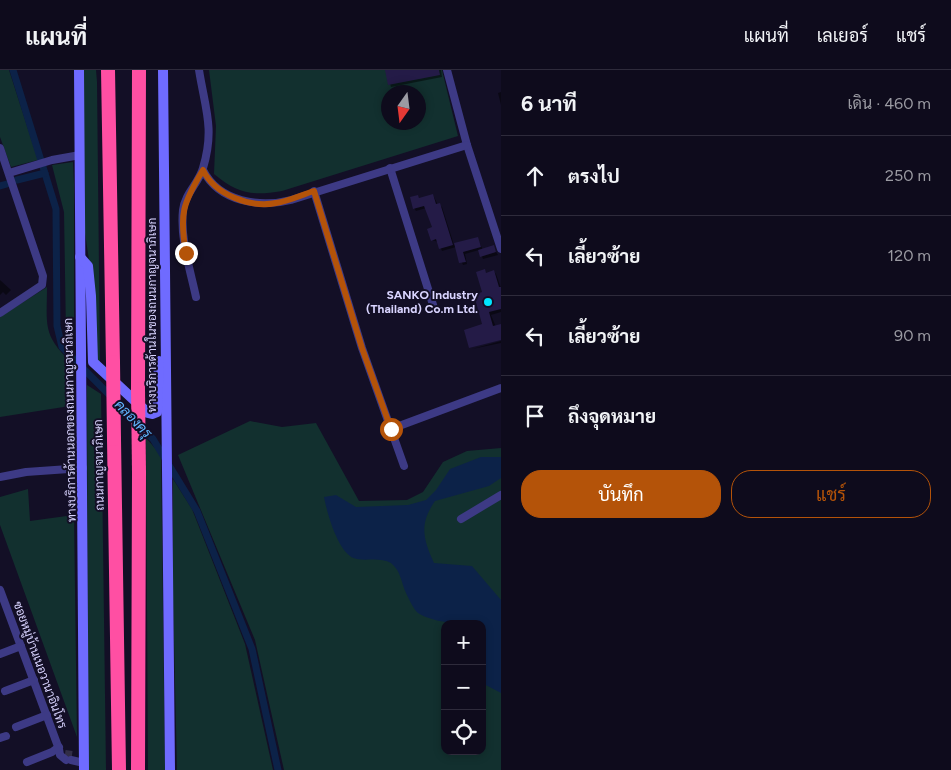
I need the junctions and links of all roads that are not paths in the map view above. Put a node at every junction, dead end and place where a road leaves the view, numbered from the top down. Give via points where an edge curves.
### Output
1 (79, 70) edge
2 (108, 70) edge
3 (139, 70) edge
4 (163, 70) edge
5 (199, 70) edge
6 (447, 70) edge
7 (467, 145) junction
8 (0, 148) edge
9 (80, 155) junction
10 (390, 168) junction
11 (203, 170) junction
12 (9, 173) junction
13 (314, 191) junction
14 (501, 249) edge
15 (80, 256) junction
16 (196, 297) dead end
17 (434, 308) dead end
18 (0, 313) edge
19 (165, 315) junction
20 (501, 388) edge
21 (391, 429) junction
22 (404, 466) dead end
23 (83, 468) junction
24 (0, 477) edge
25 (501, 495) edge
26 (461, 519) dead end
27 (0, 590) edge
28 (8, 613) junction
29 (0, 615) edge
30 (21, 646) junction
31 (0, 654) edge
32 (34, 680) junction
33 (5, 691) dead end
34 (47, 715) junction
35 (16, 727) dead end
36 (66, 754) junction
37 (27, 762) dead end
38 (84, 763) edge
39 (118, 770) edge
40 (138, 770) edge
41 (170, 770) edge

1 - 9 main road, ทางบริการด้านนอกของถนนกาญจนาภิเษก
2 - 39 highway, ถนนกาญจนาภิเษก, bridge
3 - 40 highway, bridge
4 - 19 main road, ทางบริการด้านในของถนนกาญจนาภิเษก
5 - 11 street via 210,123
6 - 7 street
7 - 10 street
7 - 14 street
8 - 12 street
9 - 12 street
9 - 15 main road, ทางบริการด้านนอกของถนนกาญจนาภิเษก
10 - 13 street
10 - 17 street
11 - 13 street via 208,180 225,193 255,204 278,203
11 - 16 street via 183,210 182,231
12 - 18 street via 43,276 42,285
13 - 21 street via 362,348
15 - 19 main road via 88,266 93,362 148,414 157,412 159,354
15 - 23 main road, ทางบริการด้านนอกของถนนกาญจนาภิเษก
19 - 41 main road, ทางบริการด้านในของถนนกาญจนาภิเษก
20 - 21 street
21 - 22 street
23 - 24 street
23 - 38 main road, ทางบริการด้านนอกของถนนกาญจนาภิเษก
25 - 26 street
27 - 28 street, ซอยหมู่บ้านเนอวานาอินโทร
28 - 29 street
28 - 30 street, ซอยหมู่บ้านเนอวานาอินโทร
30 - 31 street
30 - 32 street, ซอยหมู่บ้านเนอวานาอินโทร
32 - 33 street
32 - 34 street, ซอยหมู่บ้านเนอวานาอินโทร
34 - 35 street
34 - 36 street, ซอยหมู่บ้านเนอวานาอินโทร
36 - 37 street via 52,752
36 - 38 street

